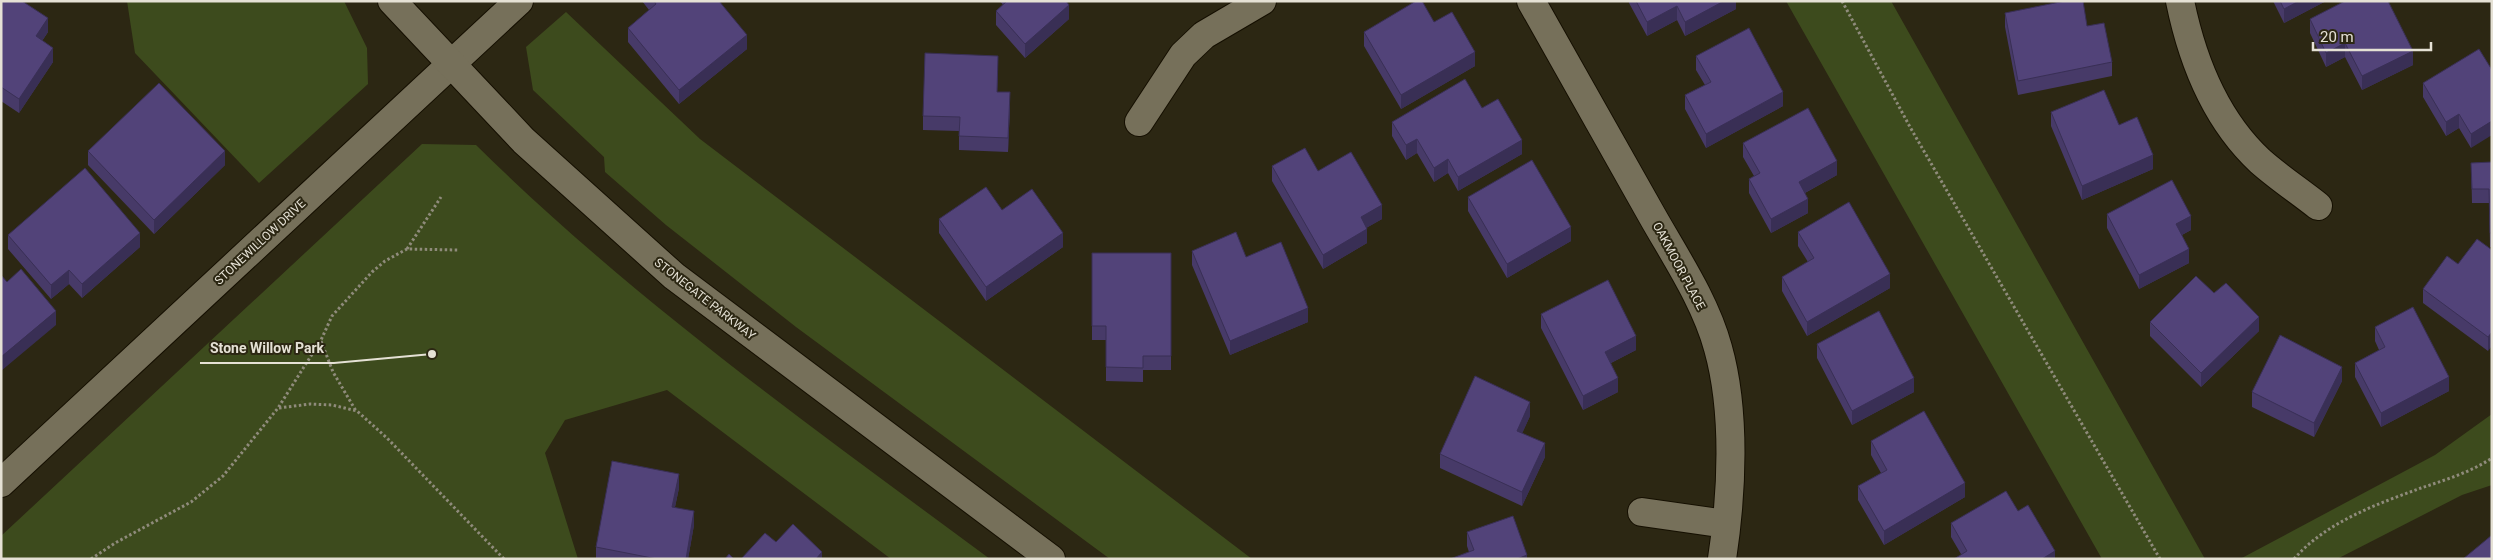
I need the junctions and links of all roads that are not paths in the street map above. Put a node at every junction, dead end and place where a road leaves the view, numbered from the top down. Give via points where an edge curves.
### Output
1 (392, 1) edge
2 (519, 1) edge
3 (1262, 1) edge
4 (1531, 1) edge
5 (2180, 1) edge
6 (451, 66) junction
7 (1139, 122) dead end
8 (2318, 206) dead end
9 (1, 483) edge
10 (1642, 512) dead end
11 (1726, 524) junction
12 (1724, 558) edge
13 (1051, 559) edge

1 - 6 street, STONEGATE PARKWAY
2 - 6 street, STONEWILLOW DRIVE
3 - 7 street via 1204,35 1183,55
4 - 11 street, OAKMOOR PLACE via 1688,280 1718,347 1727,392 1730,432
5 - 8 street via 2193,50 2220,112 2260,160
6 - 9 street, STONEWILLOW DRIVE
6 - 13 street, STONEGATE PARKWAY via 524,142 674,276
10 - 11 street
11 - 12 street, OAKMOOR PLACE

